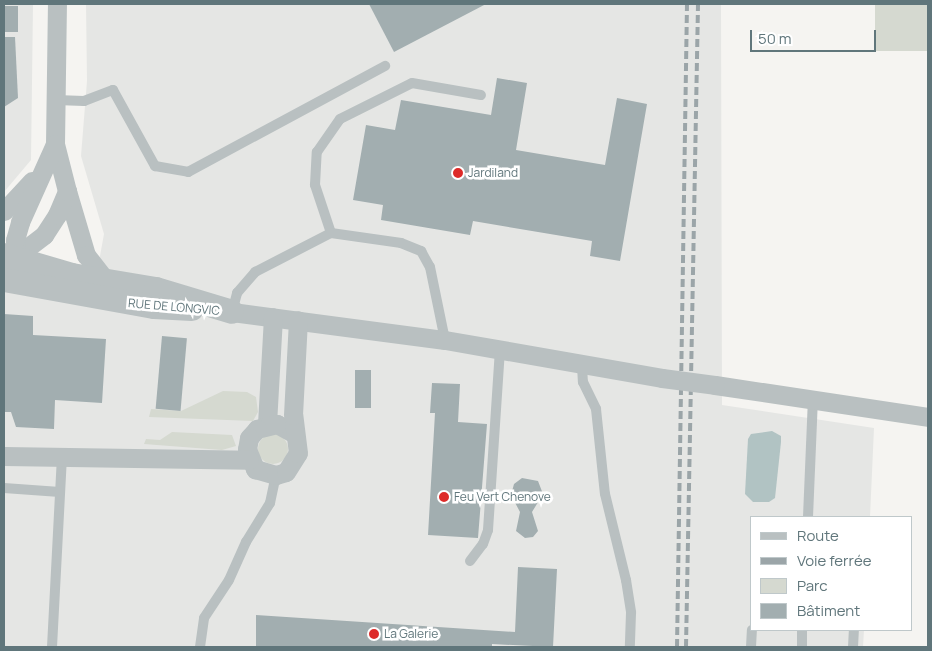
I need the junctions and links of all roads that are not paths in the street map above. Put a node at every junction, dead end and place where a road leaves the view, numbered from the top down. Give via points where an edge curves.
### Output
1 (57, 4) edge
2 (386, 66) dead end
3 (481, 95) dead end
4 (56, 100) junction
5 (55, 144) junction
6 (40, 172) junction
7 (67, 191) junction
8 (4, 211) edge
9 (331, 233) junction
10 (7, 259) edge
11 (106, 281) junction
12 (12, 282) edge
13 (232, 312) junction
14 (273, 317) junction
15 (298, 320) junction
16 (445, 340) junction
17 (500, 350) junction
18 (582, 365) junction
19 (813, 399) junction
20 (928, 417) edge
21 (267, 424) junction
22 (293, 433) junction
23 (4, 456) edge
24 (62, 456) junction
25 (249, 460) junction
26 (276, 475) junction
27 (4, 488) edge
28 (60, 492) junction
29 (808, 516) edge
30 (470, 561) dead end
31 (752, 631) edge
32 (802, 631) edge
33 (854, 631) edge
34 (52, 647) edge
35 (200, 647) edge
36 (630, 647) edge
37 (751, 647) edge
38 (802, 647) edge
39 (853, 647) edge

1 - 4 street
2 - 4 lane via 188,172 155,166 113,90 84,101
3 - 9 lane via 412,83 340,119 317,152 316,185
4 - 5 street
5 - 6 street
5 - 7 street
6 - 8 street
6 - 10 street
7 - 10 street via 44,235
7 - 11 street via 86,255
9 - 13 lane via 255,272 237,293
9 - 16 lane via 401,243 421,251 430,267
10 - 11 street, RUE DE LONGVIC
10 - 12 street
11 - 13 street, RUE DE LONGVIC via 156,289
12 - 13 street, RUE DE LONGVIC via 154,307
13 - 14 street
14 - 15 street
14 - 21 street
15 - 16 street
15 - 22 street
16 - 17 street
17 - 18 street
17 - 30 lane via 488,530 483,544
18 - 19 street, bridge
18 - 36 lane via 583,382 596,409 605,494 626,580 631,613
19 - 20 street
19 - 29 lane
21 - 22 street via 286,427
21 - 25 street via 256,429 249,438
22 - 26 street via 298,453 295,463 286,472
23 - 24 street
24 - 25 street
24 - 28 lane
25 - 26 street via 265,474
26 - 35 lane via 270,503 229,580 204,618
27 - 28 lane
28 - 34 lane
31 - 37 lane
32 - 38 lane
33 - 39 lane

